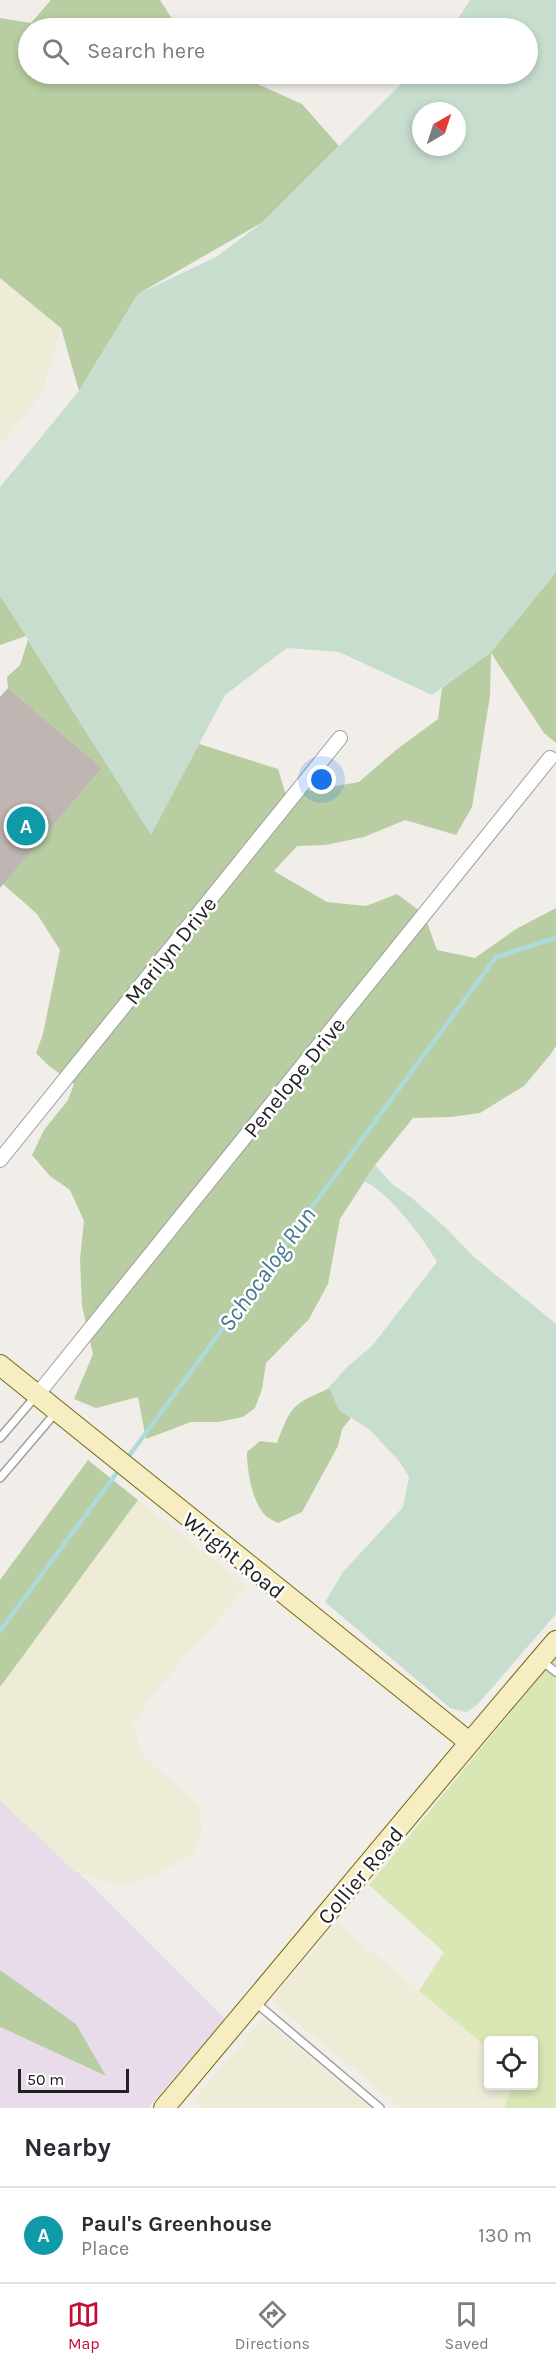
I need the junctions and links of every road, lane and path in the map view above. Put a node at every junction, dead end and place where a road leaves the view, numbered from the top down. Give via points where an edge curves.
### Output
1 (339, 738) dead end
2 (550, 758) dead end
3 (0, 1160) edge
4 (0, 1365) edge
5 (37, 1395) junction
6 (57, 1411) junction
7 (0, 1437) edge
8 (0, 1478) edge
9 (556, 1641) edge
10 (540, 1659) junction
11 (556, 1672) edge
12 (469, 1742) junction
13 (254, 2002) junction
14 (164, 2108) edge
15 (380, 2108) edge

1 - 3 street, Marilyn Drive
2 - 5 street, Penelope Drive
4 - 5 street, Wright Road
5 - 6 street, Wright Road
5 - 7 lane
6 - 8 lane
6 - 12 street, Wright Road
9 - 10 street, Collier Road
10 - 11 lane
10 - 12 street, Collier Road
12 - 13 street, Collier Road
13 - 14 street, Collier Road
13 - 15 lane

